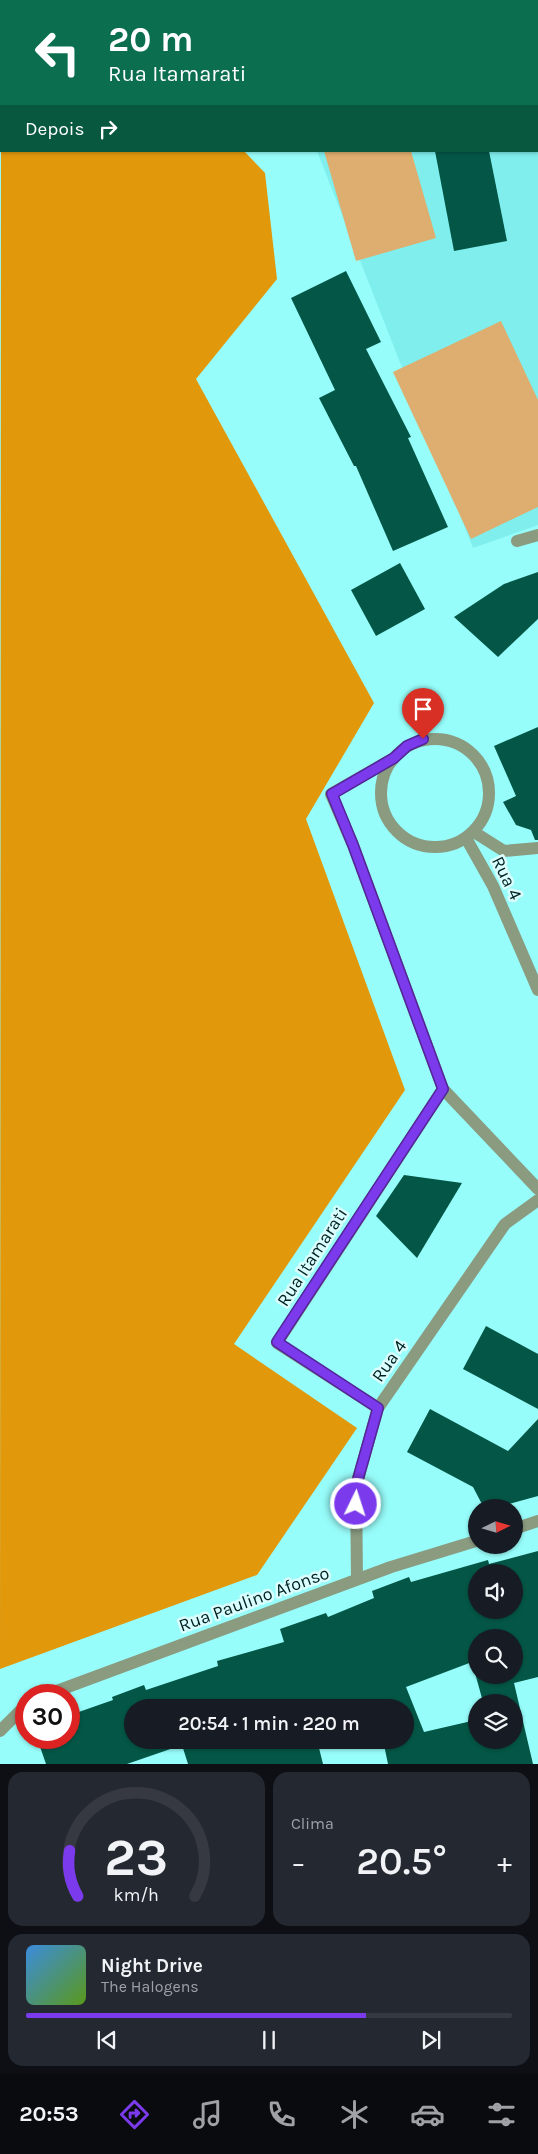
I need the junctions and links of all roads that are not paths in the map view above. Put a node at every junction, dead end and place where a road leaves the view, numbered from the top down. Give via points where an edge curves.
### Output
1 (538, 535) edge
2 (517, 541) dead end
3 (394, 758) junction
4 (470, 835) junction
5 (538, 848) edge
6 (538, 990) edge
7 (443, 1089) junction
8 (538, 1189) edge
9 (538, 1200) edge
10 (378, 1408) junction
11 (538, 1522) edge
12 (523, 1526) edge
13 (468, 1544) edge
14 (357, 1579) junction
15 (75, 1684) edge
16 (15, 1716) edge
17 (0, 1731) edge

1 - 2 street
3 - 4 street via 384,774 381,792 384,811 392,827 423,847 441,848
3 - 4 street via 407,746 423,739 441,738 472,752 483,766 489,783 490,801 485,818
3 - 7 street via 332,794
4 - 5 street via 504,850
4 - 6 street, Rua 4
7 - 8 street
7 - 10 street, Rua Itamarati via 277,1342
9 - 10 street, Rua 4 via 505,1224
10 - 14 street, Rua 4 via 356,1486
11 - 12 street
13 - 14 street, Rua Paulino Afonso
14 - 15 street, Rua Paulino Afonso
16 - 17 street

